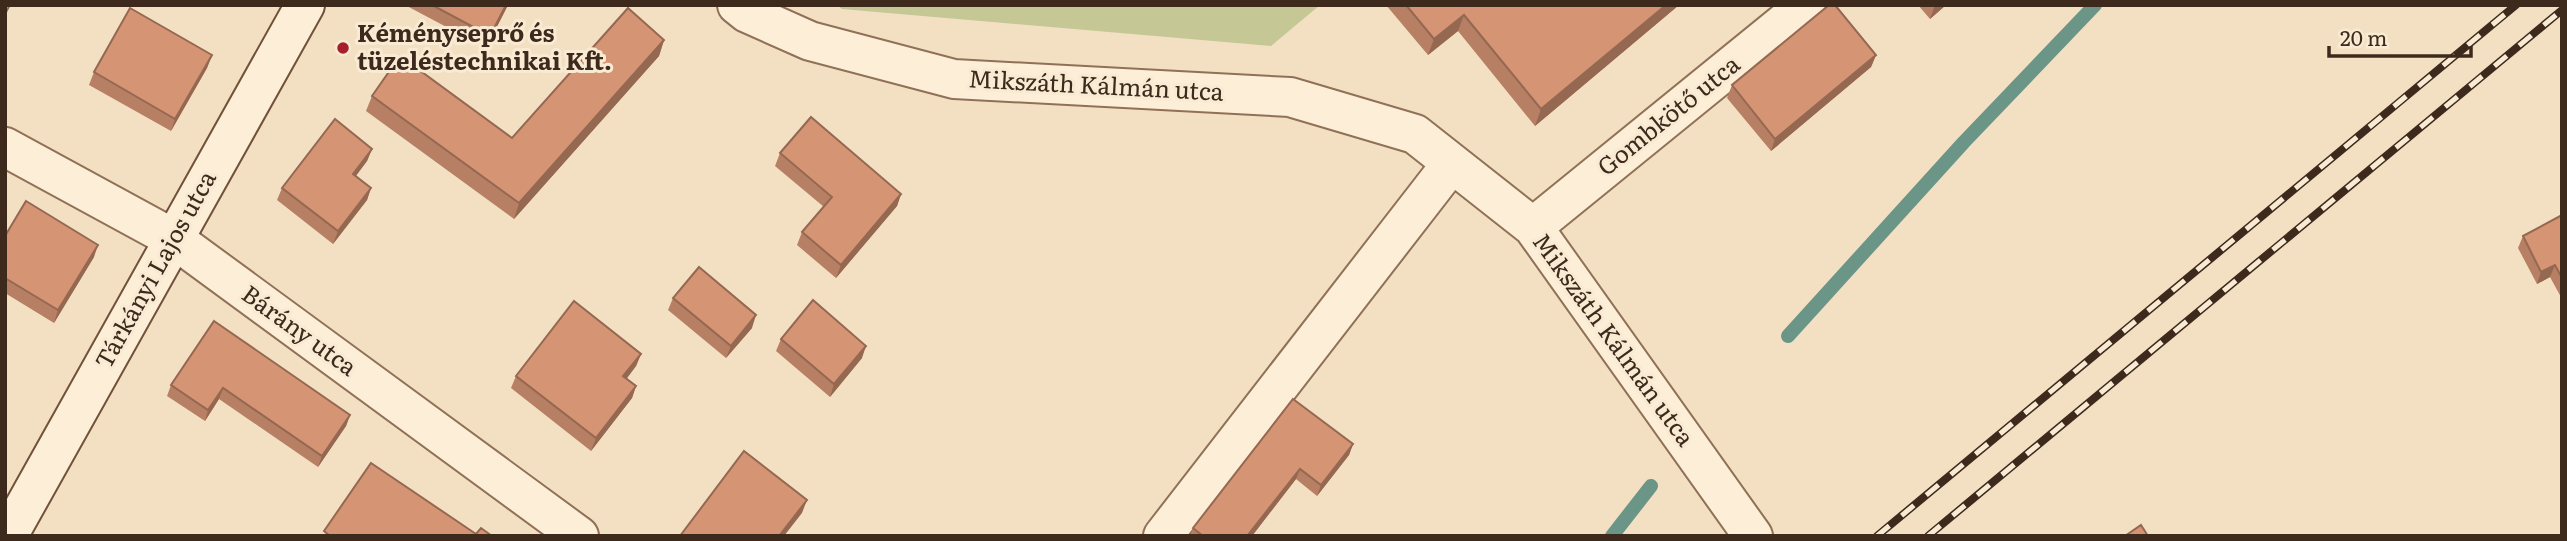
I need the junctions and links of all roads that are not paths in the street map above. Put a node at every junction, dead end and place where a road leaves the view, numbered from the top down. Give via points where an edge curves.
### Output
1 (305, 5) edge
2 (737, 5) edge
3 (1806, 5) edge
4 (5, 147) edge
5 (1452, 163) junction
6 (1532, 227) junction
7 (174, 239) junction
8 (8, 536) edge
9 (579, 536) edge
10 (1163, 536) edge
11 (1753, 536) edge

1 - 7 street, Tárkányi Lajos utca
2 - 5 street, Mikszáth Kálmán utca via 810,41 954,79 1290,97 1415,134
3 - 6 street, Gombkötő utca
4 - 7 street, Bárány utca
5 - 6 street, Mikszáth Kálmán utca
5 - 10 street
6 - 11 street, Mikszáth Kálmán utca
7 - 8 street, Tárkányi Lajos utca
7 - 9 street, Bárány utca

